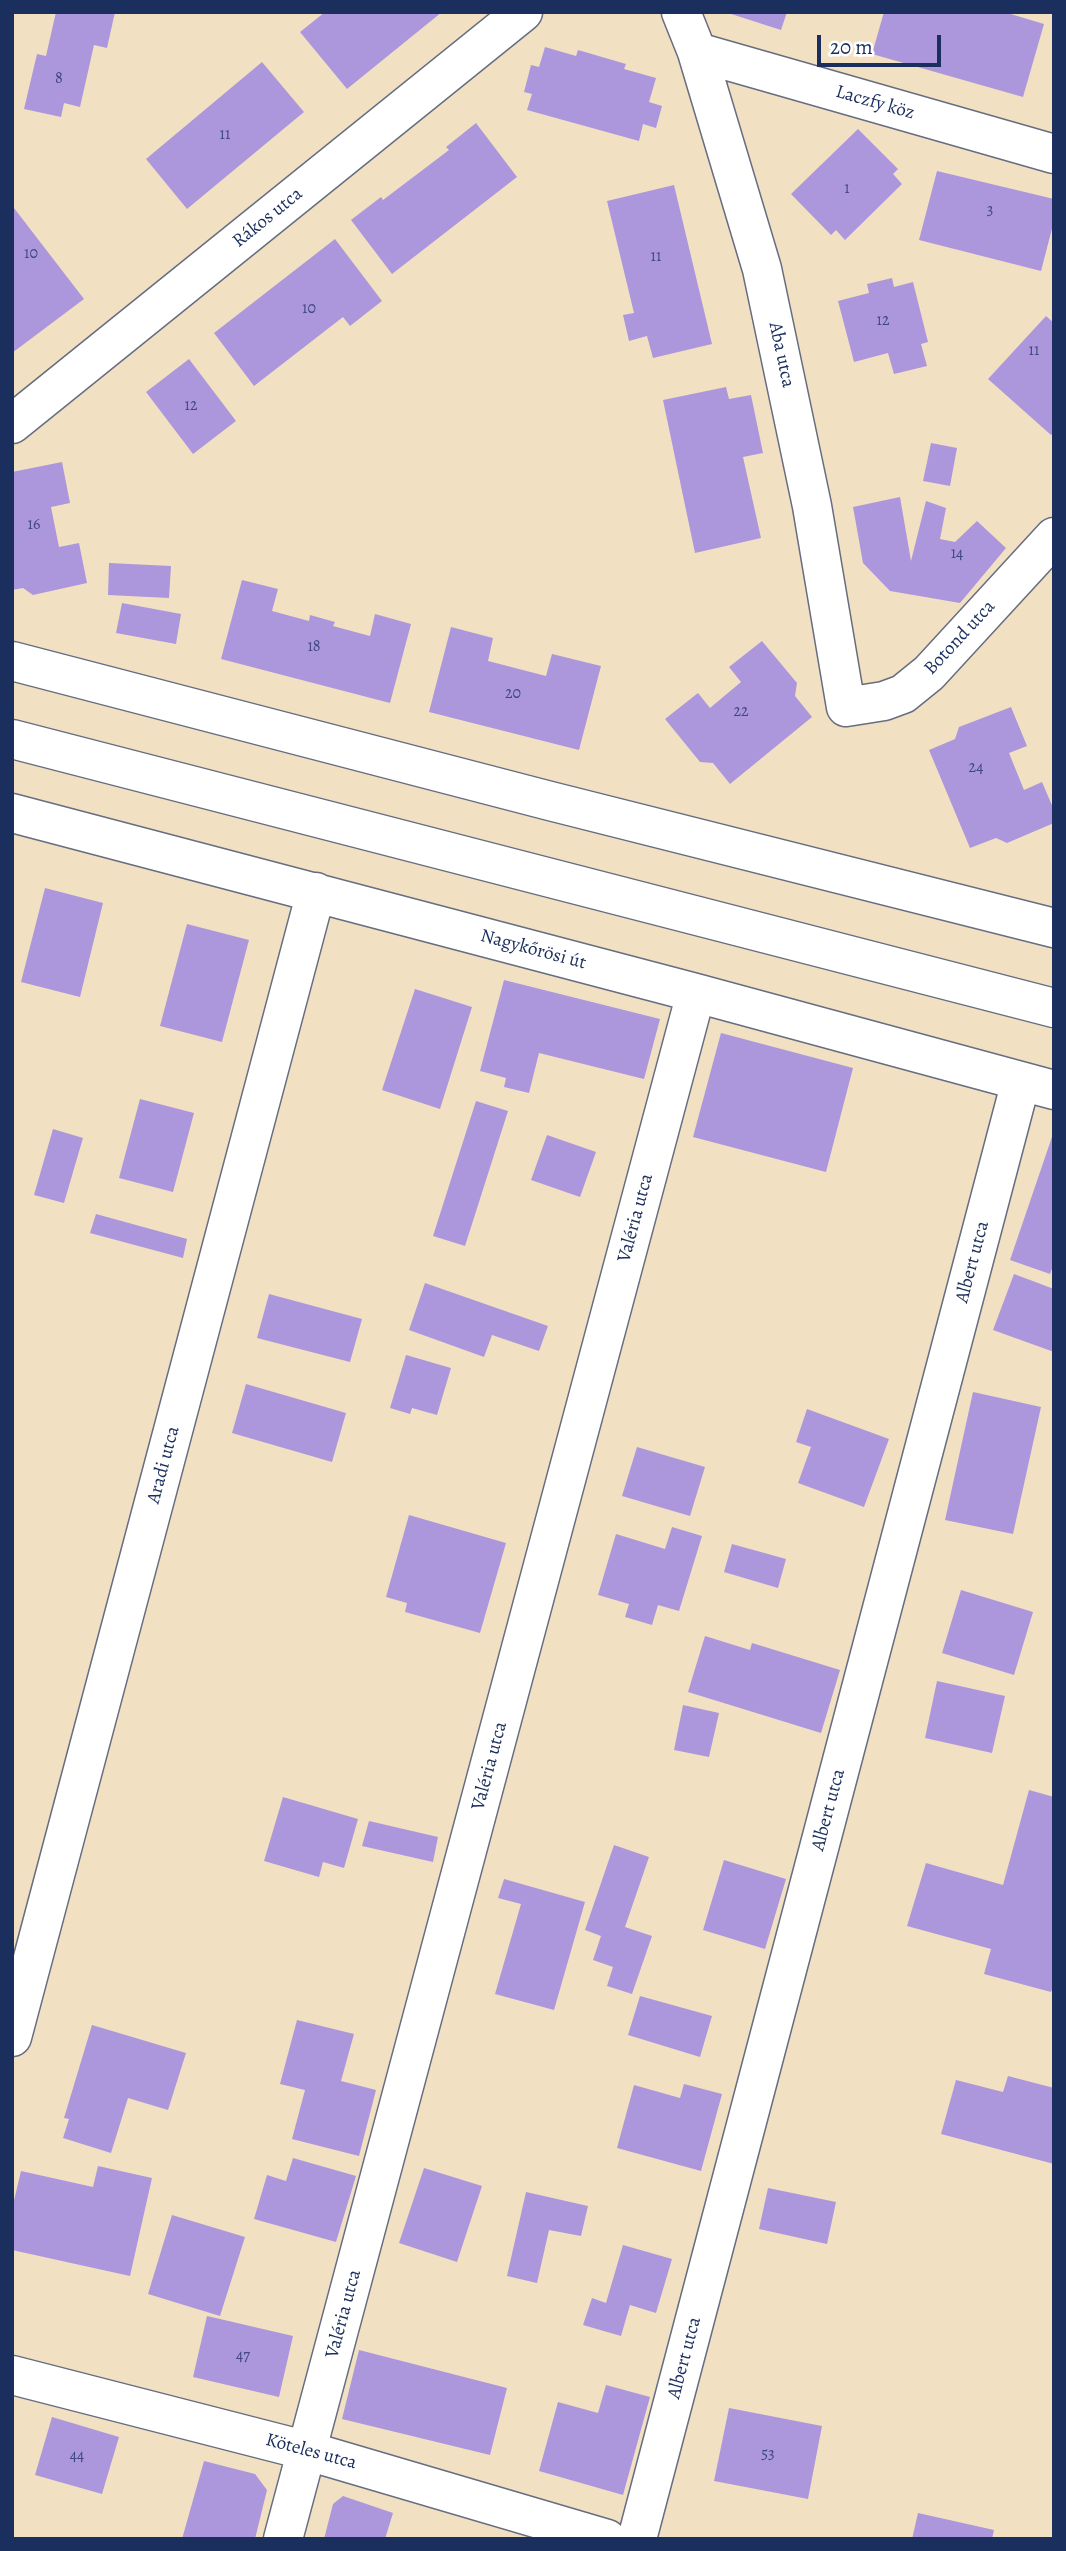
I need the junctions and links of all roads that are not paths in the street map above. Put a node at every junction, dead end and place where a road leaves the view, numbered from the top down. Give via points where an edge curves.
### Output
1 (523, 12) edge
2 (681, 12) edge
3 (697, 52) junction
4 (1054, 154) edge
5 (12, 424) edge
6 (1054, 537) edge
7 (12, 661) edge
8 (846, 707) joint
9 (12, 738) edge
10 (12, 813) edge
11 (316, 892) junction
12 (1054, 928) edge
13 (696, 993) junction
14 (1054, 1008) edge
15 (1037, 1085) edge
16 (12, 2037) edge
17 (12, 2375) edge
18 (307, 2451) junction
19 (283, 2539) edge
20 (607, 2539) edge
21 (637, 2539) edge

1 - 5 street, Rákos utca
2 - 3 street, Aba utca
3 - 4 street, Laczfy köz
3 - 8 street, Aba utca via 762,269 812,506
6 - 8 street, Botond utca via 929,673 903,694
7 - 12 street
9 - 14 street
10 - 11 street, Nagykőrösi út
11 - 13 street, Nagykőrösi út
11 - 16 street, Aradi utca
13 - 15 street, Nagykőrösi út
13 - 18 street, Valéria utca
15 - 21 street, Albert utca
17 - 18 street, Köteles utca
18 - 19 street, Valéria utca
18 - 20 street, Köteles utca

